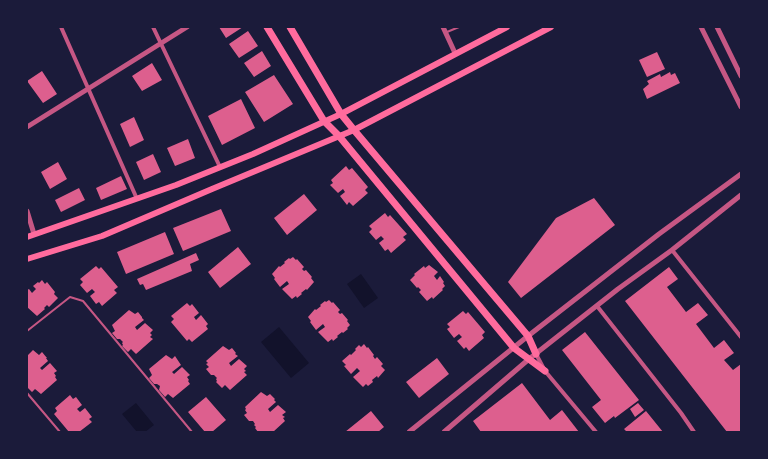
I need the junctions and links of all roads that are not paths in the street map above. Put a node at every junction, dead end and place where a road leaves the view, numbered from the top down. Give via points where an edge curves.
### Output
1 (61, 27) edge
2 (153, 27) edge
3 (187, 27) edge
4 (267, 27) edge
5 (290, 27) edge
6 (442, 27) edge
7 (459, 27) edge
8 (507, 27) edge
9 (551, 27) edge
10 (701, 27) edge
11 (717, 27) edge
12 (445, 33) junction
13 (161, 43) junction
14 (455, 53) junction
15 (741, 76) edge
16 (90, 88) junction
17 (741, 107) edge
18 (341, 114) junction
19 (324, 121) junction
20 (27, 127) edge
21 (354, 130) junction
22 (340, 136) junction
23 (220, 167) junction
24 (741, 174) edge
25 (741, 195) edge
26 (138, 198) junction
27 (27, 211) edge
28 (34, 234) junction
29 (27, 236) edge
30 (672, 250) junction
31 (27, 259) edge
32 (597, 306) junction
33 (27, 332) edge
34 (528, 336) junction
35 (741, 337) edge
36 (514, 348) junction
37 (536, 354) junction
38 (529, 359) junction
39 (545, 371) junction
40 (27, 393) edge
41 (60, 432) edge
42 (192, 432) edge
43 (409, 432) edge
44 (445, 432) edge
45 (596, 432) edge
46 (694, 432) edge

1 - 16 street
2 - 13 street
3 - 13 street
4 - 19 main road
5 - 18 main road
6 - 12 street
7 - 12 lane
8 - 14 main road
9 - 21 main road
10 - 17 street
11 - 15 street
12 - 14 street
13 - 16 street
13 - 23 street
14 - 18 main road
16 - 20 street
16 - 26 street
18 - 19 main road
18 - 21 main road
19 - 22 main road
19 - 23 main road
21 - 22 main road
21 - 34 main road
22 - 31 main road via 102,236
22 - 36 main road
23 - 26 main road
24 - 34 street
25 - 30 street
26 - 28 main road
27 - 28 street
28 - 29 main road
30 - 32 street
30 - 35 street
32 - 37 street
32 - 46 street
33 - 42 lane via 70,297 83,301
34 - 36 street
34 - 37 main road
36 - 38 main road
36 - 43 street
37 - 38 street
37 - 39 street
38 - 39 main road
38 - 44 street
39 - 45 street
40 - 41 lane

